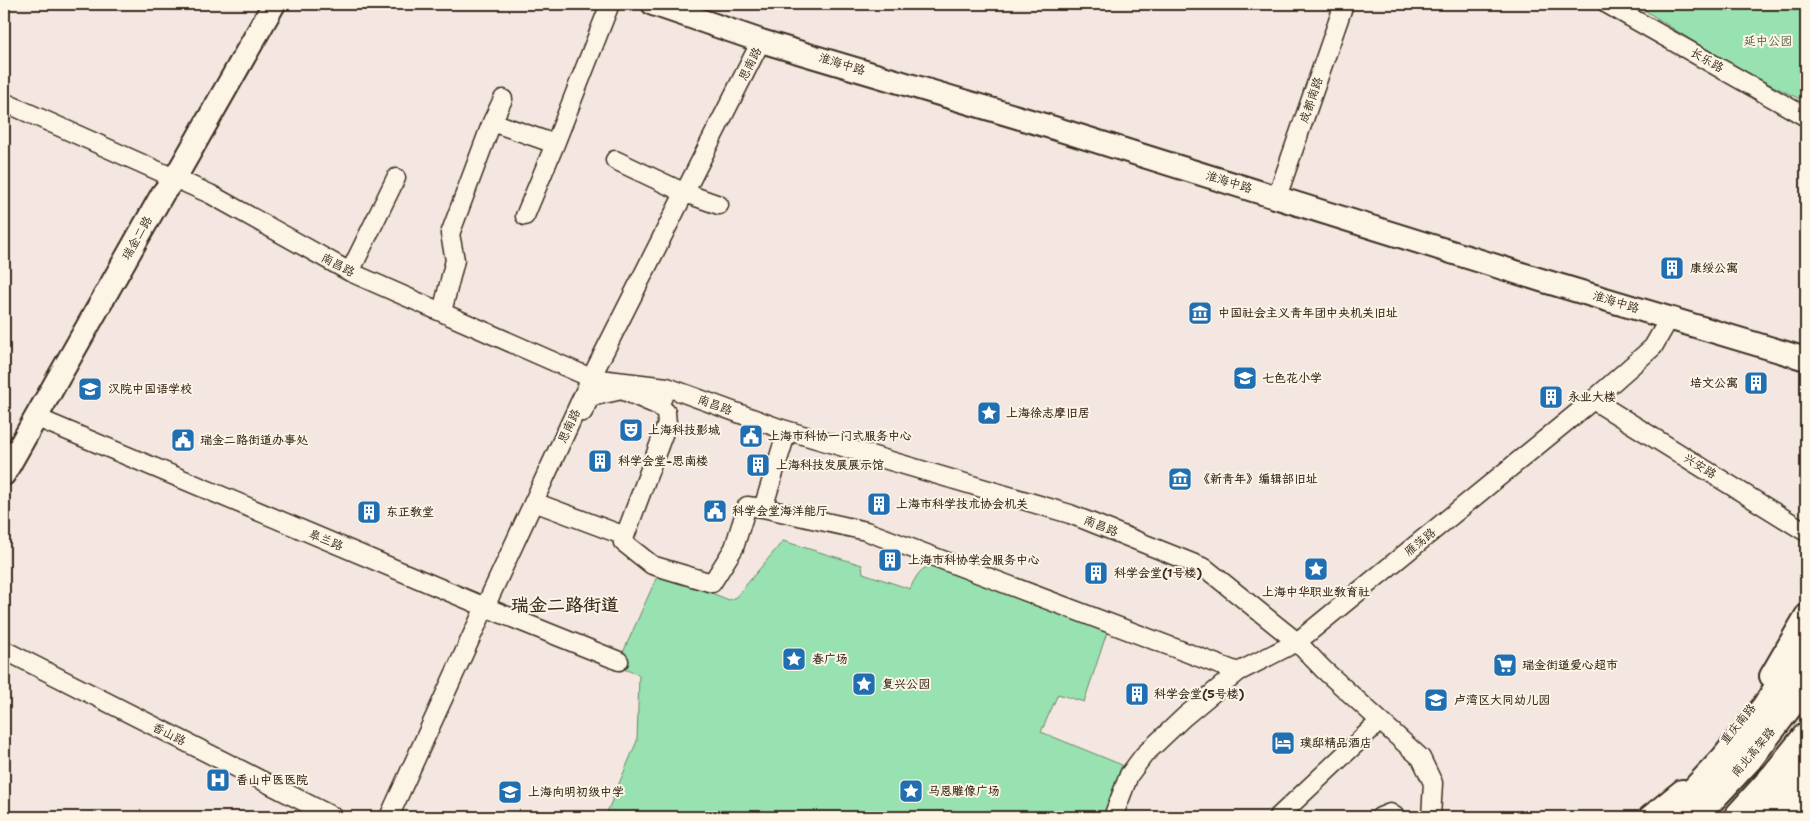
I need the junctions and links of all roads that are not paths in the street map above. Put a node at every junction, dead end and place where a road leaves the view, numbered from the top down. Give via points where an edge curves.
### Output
1 (274, 4) edge
2 (610, 4) edge
3 (653, 4) edge
4 (1344, 4) edge
5 (1607, 4) edge
6 (761, 41) junction
7 (503, 99) dead end
8 (4, 102) edge
9 (1806, 117) edge
10 (492, 122) junction
11 (555, 144) junction
12 (615, 160) dead end
13 (175, 178) junction
14 (396, 178) dead end
15 (685, 193) junction
16 (1277, 197) junction
17 (719, 205) dead end
18 (525, 216) dead end
19 (350, 272) junction
20 (442, 312) junction
21 (1669, 319) junction
22 (1806, 359) edge
23 (591, 378) junction
24 (667, 387) junction
25 (1594, 400) junction
26 (659, 406) junction
27 (35, 417) junction
28 (788, 431) junction
29 (4, 474) edge
30 (538, 504) junction
31 (763, 508) junction
32 (1806, 532) edge
33 (625, 536) junction
34 (485, 607) junction
35 (1806, 616) edge
36 (1298, 642) junction
37 (1806, 644) edge
38 (4, 650) edge
39 (619, 661) dead end
40 (1238, 672) junction
41 (1806, 676) edge
42 (1806, 684) edge
43 (1380, 721) junction
44 (1806, 736) edge
45 (1806, 745) edge
46 (1806, 768) edge
47 (1806, 790) edge
48 (334, 817) edge
49 (389, 817) edge
50 (1113, 817) edge
51 (1278, 817) edge
52 (1380, 817) edge
53 (1396, 817) edge
54 (1431, 817) edge
55 (1650, 817) edge
56 (1668, 817) edge
57 (1686, 817) edge
58 (1696, 817) edge
59 (1738, 817) edge
60 (1744, 817) edge
61 (1764, 817) edge
62 (1783, 817) edge

1 - 13 main road, 瑞金二路
2 - 11 street
3 - 6 main road, 淮海中路
4 - 16 street, 成都南路
5 - 9 street, 长乐路
6 - 15 street, 思南路
6 - 16 main road, 淮海中路
7 - 10 street
8 - 13 street, 南昌路
10 - 11 street
10 - 20 street via 450,234 455,260
11 - 18 street
12 - 15 street
13 - 19 street, 南昌路
13 - 27 main road, 瑞金二路 via 163,193
14 - 19 street
15 - 17 street
15 - 23 street, 思南路
16 - 21 main road, 淮海中路
19 - 20 street, 南昌路
20 - 23 street, 南昌路
21 - 22 main road, 淮海中路
21 - 25 street, 雁荡路 via 1653,347
23 - 24 street, 南昌路
23 - 30 street, 思南路
24 - 26 street
24 - 28 street, 南昌路
25 - 32 street, 兴安路
25 - 36 street, 雁荡路
26 - 30 street via 622,390 590,397
26 - 33 street via 666,412 667,424
27 - 29 main road, 瑞金二路
27 - 34 street, 皋兰路
28 - 31 street
28 - 36 street, 南昌路 via 1064,512 1205,568
30 - 33 street
30 - 34 street, 思南路
31 - 33 street via 747,506 734,548 712,583 652,564 623,542
31 - 40 street via 866,531
34 - 39 street, 皋兰路
34 - 49 street, 思南路
35 - 55 main road, 重庆南路 via 1758,699 1688,786
36 - 40 street, 雁荡路
36 - 43 street, 南昌路
37 - 56 highway via 1765,707 1724,759
38 - 48 street, 香山路
40 - 50 street, 雁荡路 via 1144,755 1129,775
41 - 57 main road, 重庆南路 via 1772,726
42 - 58 highway, 南北高架路 via 1749,759
43 - 51 street
43 - 54 street, 南昌路 via 1421,758 1433,783
44 - 59 highway
45 - 60 main road
46 - 61 highway
47 - 62 main road
52 - 53 street via 1390,813

